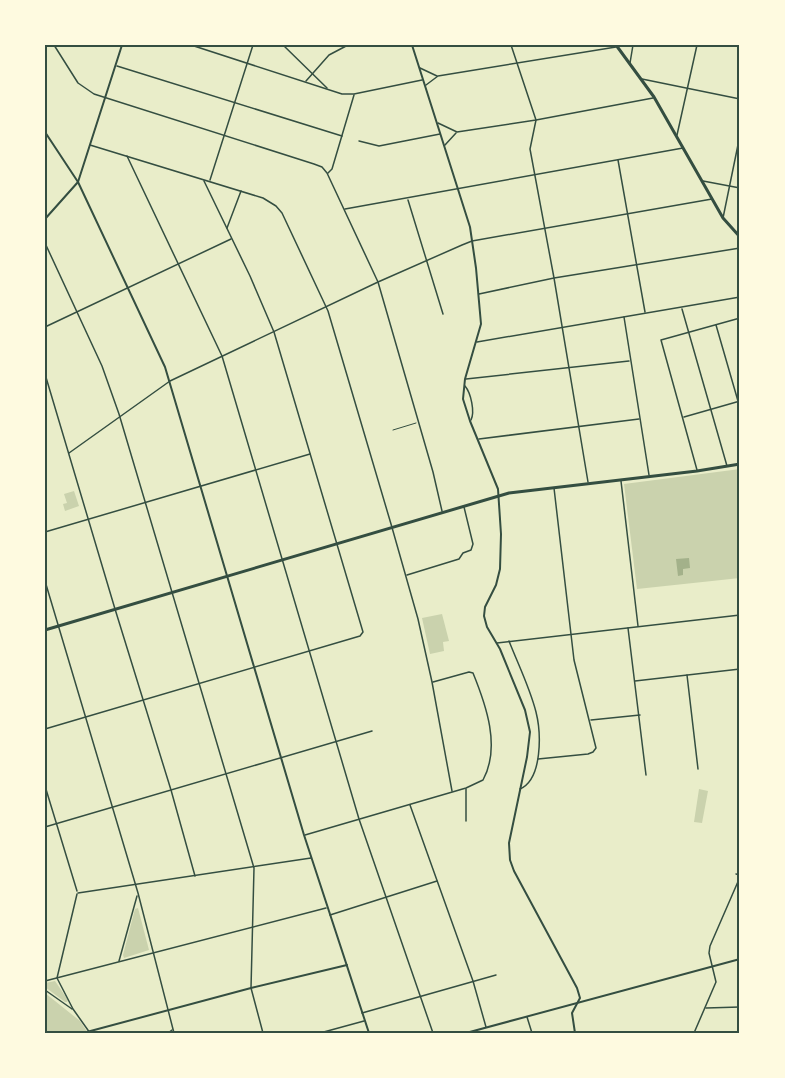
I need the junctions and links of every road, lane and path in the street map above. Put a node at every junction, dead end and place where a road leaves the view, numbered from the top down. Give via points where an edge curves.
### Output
1 (54, 45) edge
2 (122, 45) edge
3 (191, 45) edge
4 (253, 45) edge
5 (283, 45) edge
6 (348, 45) edge
7 (412, 45) edge
8 (511, 45) edge
9 (633, 45) edge
10 (697, 45) edge
11 (617, 46) edge
12 (247, 63) junction
13 (517, 63) junction
14 (629, 64) junction
15 (116, 65) junction
16 (419, 68) junction
17 (313, 73) junction
18 (438, 76) junction
19 (641, 79) junction
20 (423, 80) junction
21 (304, 82) junction
22 (425, 86) junction
23 (687, 89) junction
24 (329, 90) junction
25 (354, 94) junction
26 (654, 97) junction
27 (105, 98) junction
28 (740, 99) edge
29 (235, 103) junction
30 (536, 120) junction
31 (438, 123) junction
32 (45, 132) edge
33 (457, 132) junction
34 (441, 134) junction
35 (740, 135) edge
36 (225, 136) junction
37 (342, 136) junction
38 (677, 136) junction
39 (358, 141) dead end
40 (89, 144) junction
41 (445, 146) junction
42 (684, 148) junction
43 (127, 156) junction
44 (618, 160) junction
45 (327, 173) junction
46 (535, 175) junction
47 (702, 180) junction
48 (204, 181) junction
49 (210, 181) junction
50 (78, 182) junction
51 (730, 186) junction
52 (740, 188) edge
53 (457, 189) junction
54 (240, 191) junction
55 (408, 199) junction
56 (712, 199) junction
57 (344, 210) junction
58 (628, 214) junction
59 (723, 218) junction
60 (45, 219) edge
61 (227, 229) junction
62 (544, 229) junction
63 (740, 237) edge
64 (232, 239) junction
65 (472, 241) junction
66 (45, 243) edge
67 (740, 248) edge
68 (428, 259) junction
69 (178, 264) junction
70 (637, 266) junction
71 (555, 278) junction
72 (378, 282) junction
73 (127, 288) junction
74 (478, 294) junction
75 (740, 297) edge
76 (326, 307) junction
77 (682, 307) junction
78 (77, 312) junction
79 (645, 313) junction
80 (443, 314) dead end
81 (623, 316) junction
82 (740, 318) edge
83 (716, 326) junction
84 (45, 327) edge
85 (562, 327) junction
86 (274, 332) junction
87 (689, 332) junction
88 (476, 342) junction
89 (222, 356) junction
90 (629, 361) junction
91 (568, 369) junction
92 (45, 374) edge
93 (465, 379) junction
94 (170, 381) junction
95 (464, 385) junction
96 (739, 401) edge
97 (740, 408) edge
98 (711, 409) junction
99 (120, 417) junction
100 (683, 417) junction
101 (639, 419) junction
102 (470, 422) junction
103 (418, 423) junction
104 (578, 427) junction
105 (393, 430) dead end
106 (478, 439) junction
107 (69, 453) junction
108 (311, 454) junction
109 (740, 464) edge
110 (727, 467) junction
111 (256, 470) junction
112 (697, 471) junction
113 (649, 476) junction
114 (621, 480) junction
115 (588, 483) junction
116 (201, 486) junction
117 (554, 487) junction
118 (498, 496) junction
119 (145, 503) junction
120 (464, 506) junction
121 (442, 512) junction
122 (88, 520) junction
123 (392, 527) junction
124 (45, 532) edge
125 (337, 543) junction
126 (282, 560) junction
127 (228, 575) junction
128 (406, 575) junction
129 (45, 581) edge
130 (172, 592) junction
131 (115, 609) junction
132 (740, 615) edge
133 (58, 626) junction
134 (639, 626) junction
135 (628, 628) junction
136 (45, 630) edge
137 (571, 634) junction
138 (508, 641) junction
139 (496, 643) junction
140 (309, 650) junction
141 (253, 667) junction
142 (740, 669) edge
143 (687, 674) junction
144 (634, 681) junction
145 (432, 682) junction
146 (198, 683) junction
147 (143, 699) junction
148 (640, 715) junction
149 (85, 717) junction
150 (590, 720) junction
151 (45, 729) edge
152 (372, 731) dead end
153 (336, 741) junction
154 (281, 757) junction
155 (538, 759) junction
156 (698, 769) dead end
157 (225, 774) junction
158 (646, 775) dead end
159 (45, 786) edge
160 (466, 788) junction
161 (520, 789) junction
162 (171, 790) junction
163 (452, 791) junction
164 (410, 804) junction
165 (112, 807) junction
166 (359, 819) junction
167 (466, 821) dead end
168 (56, 823) junction
169 (45, 826) edge
170 (304, 835) junction
171 (311, 858) junction
172 (254, 868) junction
173 (736, 874) dead end
174 (195, 876) junction
175 (740, 876) edge
176 (438, 881) junction
177 (135, 885) junction
178 (78, 893) junction
179 (138, 893) junction
180 (386, 897) junction
181 (327, 907) junction
182 (330, 915) junction
183 (252, 927) junction
184 (153, 953) junction
185 (740, 958) edge
186 (119, 962) junction
187 (347, 965) junction
188 (713, 966) junction
189 (495, 975) dead end
190 (57, 978) junction
191 (45, 981) edge
192 (473, 981) junction
193 (251, 988) junction
194 (45, 990) edge
195 (421, 996) junction
196 (576, 1004) junction
197 (740, 1007) edge
198 (705, 1008) junction
199 (73, 1010) junction
200 (168, 1011) junction
201 (362, 1013) junction
202 (527, 1017) junction
203 (364, 1021) junction
204 (487, 1028) junction
205 (172, 1029) junction
206 (90, 1032) edge
207 (474, 1032) edge
208 (82, 1033) edge
209 (168, 1033) edge
210 (174, 1033) edge
211 (263, 1033) edge
212 (320, 1033) edge
213 (369, 1033) edge
214 (433, 1033) edge
215 (466, 1033) edge
216 (532, 1033) edge
217 (575, 1033) edge
218 (694, 1033) edge

1 - 27 street via 78,83
2 - 15 street
3 - 12 street
4 - 12 street
5 - 17 street
6 - 17 street via 329,55
7 - 16 street
8 - 13 street
9 - 14 street
10 - 23 street
11 - 13 street
11 - 14 main road
12 - 21 street
12 - 29 street
13 - 18 street
13 - 30 street
14 - 19 main road
15 - 27 street
15 - 29 street
16 - 18 street
16 - 20 street
17 - 21 street
17 - 24 street
18 - 22 street
19 - 23 street
19 - 26 main road
20 - 22 street
20 - 25 street
21 - 24 street
22 - 31 street
23 - 28 street
23 - 38 street
24 - 25 street
25 - 37 street
26 - 30 street
26 - 38 main road
27 - 36 street
27 - 40 street
29 - 36 street
29 - 37 street
30 - 33 street
30 - 46 street via 530,149
31 - 33 street
31 - 34 street
32 - 50 street
33 - 41 street
34 - 39 street via 379,146
34 - 41 street
35 - 51 street
36 - 45 street via 315,164
36 - 49 street
37 - 45 street via 332,169
38 - 42 main road
40 - 43 street
40 - 50 street
41 - 53 street
42 - 44 street
42 - 47 main road
43 - 48 street
43 - 69 street
44 - 46 street
44 - 58 street
45 - 57 street
46 - 53 street
46 - 62 street
47 - 51 street
47 - 56 main road
48 - 49 street
48 - 61 street
49 - 54 street
50 - 60 street
50 - 73 street
51 - 52 street
51 - 59 street
53 - 55 street
53 - 65 street
54 - 61 street
54 - 76 street via 269,201 282,213
55 - 57 street
55 - 68 street
56 - 58 street
56 - 59 main road
57 - 72 street
58 - 62 street
58 - 70 street
59 - 63 main road
61 - 64 street
62 - 65 street
62 - 71 street
64 - 69 street
64 - 86 street
65 - 68 street
65 - 74 street
66 - 78 street
67 - 70 street
68 - 72 street
68 - 80 street
69 - 73 street
69 - 89 street
70 - 71 street
70 - 79 street
71 - 74 street
71 - 85 street
72 - 76 street
72 - 103 street
73 - 78 street
73 - 94 street
74 - 88 street via 481,324
75 - 77 street
76 - 86 street
76 - 123 street
77 - 79 street
77 - 87 street
78 - 84 street
78 - 99 street
79 - 81 street
81 - 85 street
81 - 90 street
82 - 83 street
83 - 87 street
83 - 96 street
85 - 88 street
85 - 91 street
86 - 89 street
86 - 108 street
87 - 98 street
87 - 100 street via 662,340
88 - 93 street
89 - 94 street
89 - 111 street
90 - 91 street
90 - 101 street
91 - 93 street
91 - 104 street
92 - 107 street
93 - 95 street
94 - 99 street
94 - 116 street
95 - 102 street via 464,404
95 - 102 street via 474,414
96 - 97 street
96 - 98 street
98 - 100 street
98 - 110 street
99 - 107 street
99 - 119 street
100 - 112 street
101 - 104 street
101 - 113 street
102 - 106 street
103 - 105 lane
103 - 121 street
104 - 106 street
104 - 115 street
106 - 118 street
107 - 122 street
108 - 111 street
108 - 125 street
109 - 110 main road
110 - 112 main road
111 - 116 street
111 - 126 street
112 - 113 main road
113 - 114 main road
114 - 115 main road
114 - 134 street
115 - 117 main road
116 - 119 street
116 - 127 street
117 - 118 main road
117 - 137 street
118 - 120 main road
118 - 139 street via 500,569 484,613
119 - 122 street
119 - 130 street
120 - 121 main road
120 - 128 street via 471,550 459,559
121 - 123 main road
122 - 124 street
122 - 131 street
123 - 125 main road
123 - 128 street
125 - 126 main road
125 - 140 street via 363,633
126 - 127 main road
126 - 140 street
127 - 130 main road
127 - 141 street
128 - 145 street
129 - 133 street
130 - 131 main road
130 - 146 street
131 - 133 main road
131 - 147 street
132 - 134 street
133 - 136 main road
133 - 149 street
134 - 135 street
135 - 137 street
135 - 144 street
137 - 138 street
137 - 150 street
138 - 139 street
138 - 155 street via 537,714
139 - 161 street via 529,723 529,746
140 - 141 street
140 - 153 street
141 - 146 street
141 - 154 street
142 - 143 street
143 - 144 street
143 - 156 street
144 - 148 street
145 - 160 street via 471,672 481,693 492,752 483,780
145 - 163 street
146 - 147 street
146 - 157 street
147 - 149 street
147 - 162 street
148 - 150 street
148 - 158 street
149 - 151 street
149 - 165 street
150 - 155 street via 596,744 593,752
152 - 153 street
153 - 154 street
153 - 166 street
154 - 157 street
154 - 170 street
155 - 161 street via 531,781
157 - 162 street
157 - 172 street
159 - 168 street
160 - 163 street
160 - 167 street
161 - 196 street via 509,838 510,860 575,982 580,998
162 - 165 street
162 - 174 street
163 - 164 street
164 - 166 street
164 - 176 street
165 - 168 street
165 - 177 street
166 - 170 street
166 - 180 street
168 - 169 street
168 - 178 street
170 - 171 street
171 - 172 street
171 - 181 street
172 - 174 street
172 - 183 street
173 - 175 street
174 - 177 street
175 - 188 street via 710,946
176 - 180 street
176 - 192 street
177 - 178 street
177 - 179 street
178 - 190 street
179 - 184 street
179 - 186 street
180 - 182 street
180 - 195 street
181 - 182 street
181 - 183 street
182 - 187 street
183 - 184 street
183 - 193 street
184 - 186 street
184 - 200 street
185 - 188 street
186 - 190 street
187 - 193 street
187 - 201 street
188 - 196 street
188 - 198 street via 716,982
189 - 192 street
190 - 191 street
190 - 199 street
192 - 195 street
192 - 204 street
193 - 200 street
193 - 211 street
194 - 199 street
195 - 201 street
195 - 214 street
196 - 202 street
196 - 217 street via 572,1013
197 - 198 street
198 - 218 street
199 - 206 street
200 - 205 street
200 - 206 street
201 - 203 street
202 - 204 street
202 - 216 street
203 - 212 street
203 - 213 street
204 - 207 street
205 - 209 street
205 - 210 street
206 - 208 street
207 - 215 street

